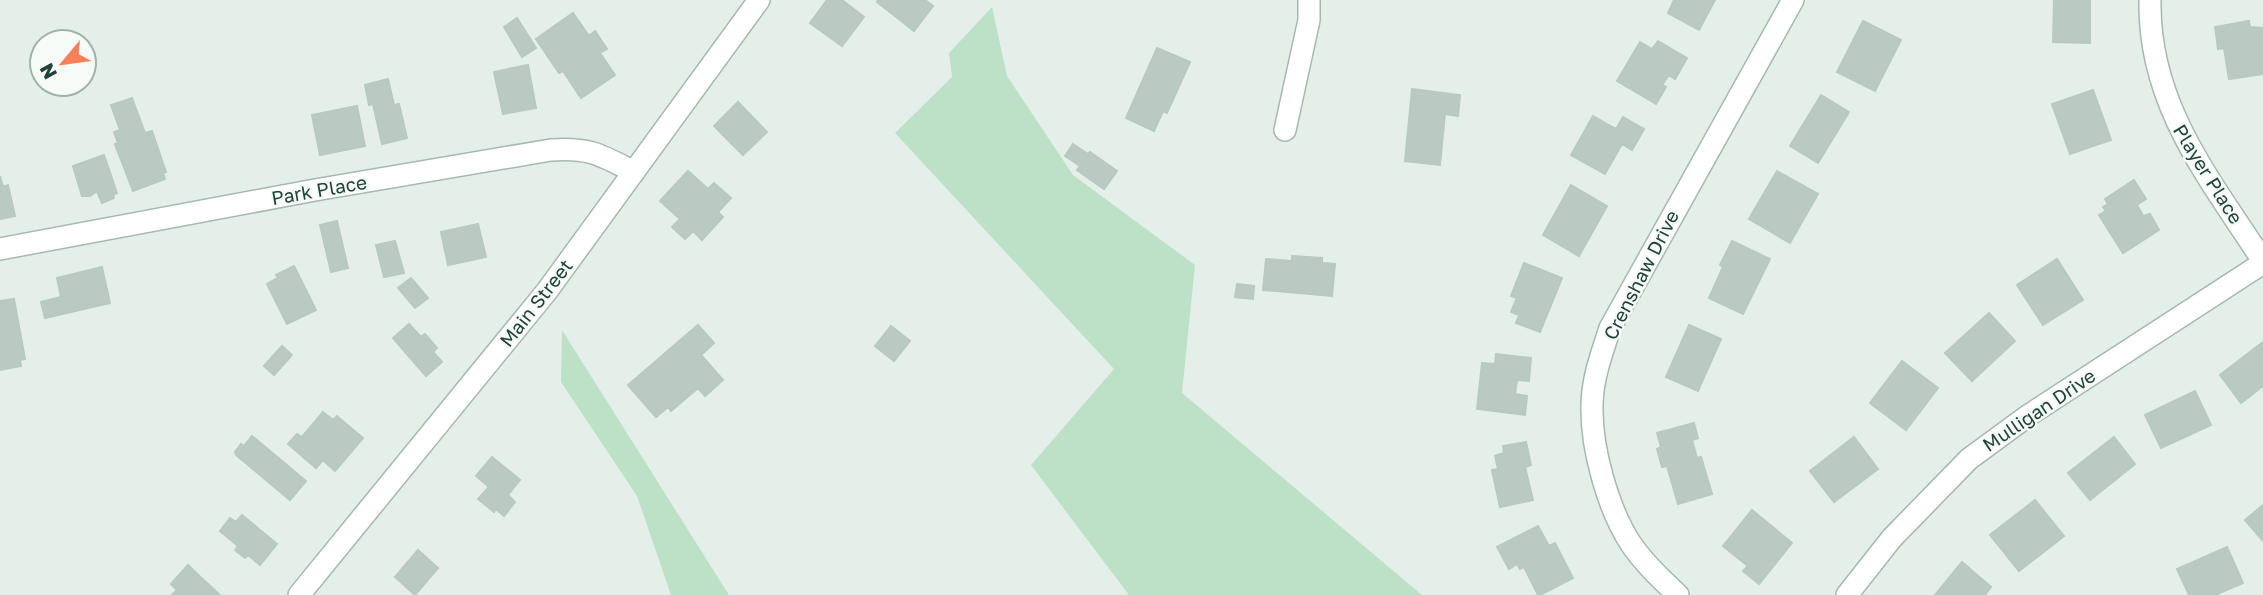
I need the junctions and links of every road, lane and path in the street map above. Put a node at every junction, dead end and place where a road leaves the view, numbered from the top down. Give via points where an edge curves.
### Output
1 (759, 0) edge
2 (1309, 0) edge
3 (1793, 0) edge
4 (2150, 0) edge
5 (1285, 130) dead end
6 (634, 172) junction
7 (0, 249) edge
8 (2263, 262) edge
9 (299, 595) edge
10 (1678, 595) edge
11 (1847, 595) edge

1 - 6 street, Main Street
2 - 5 street via 1309,20
3 - 10 street, Crenshaw Drive via 1610,328 1597,368 1592,406 1595,444 1614,512 1631,544
4 - 8 street, Player Place via 2152,43 2170,110
6 - 7 street, Park Place via 592,152 551,150
6 - 9 street, Main Street via 547,291
8 - 11 street, Mulligan Drive via 1969,459 1892,538

